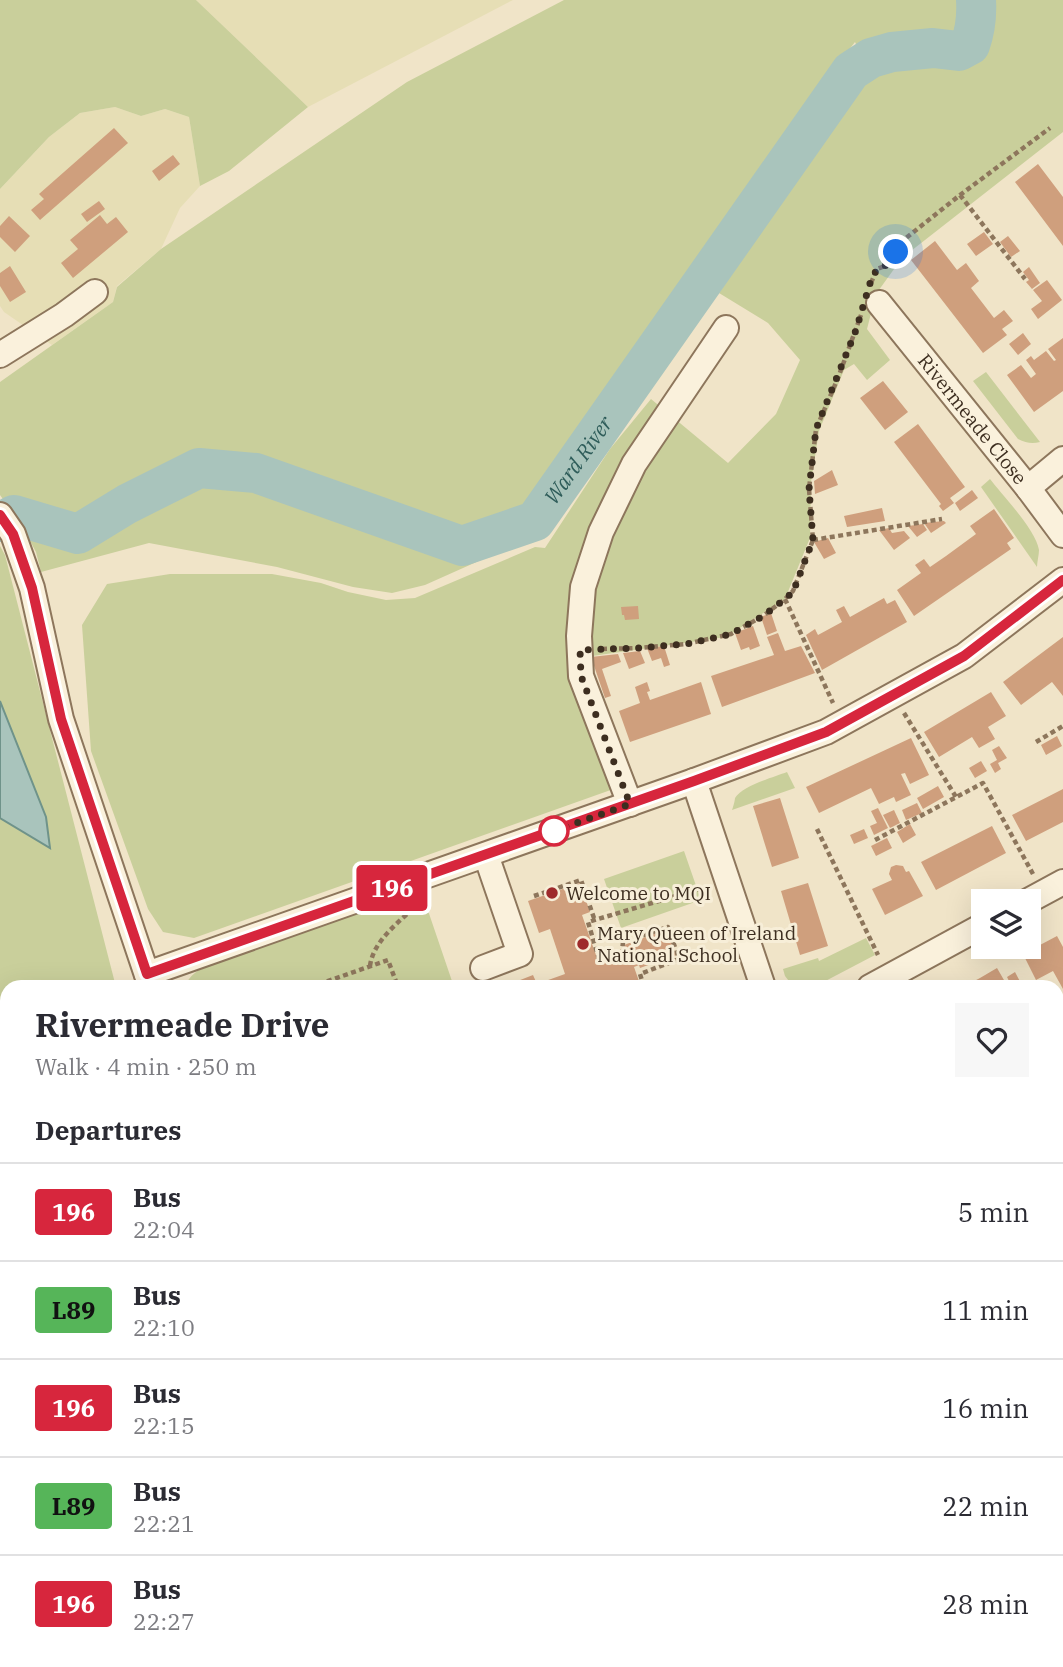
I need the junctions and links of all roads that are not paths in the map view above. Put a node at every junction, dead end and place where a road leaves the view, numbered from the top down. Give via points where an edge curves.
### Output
1 (95, 292) dead end
2 (870, 300) road end
3 (726, 328) dead end
4 (0, 355) edge
5 (1063, 459) edge
6 (1028, 488) junction
7 (7, 524) edge
8 (1063, 535) edge
9 (1063, 580) edge
10 (694, 781) junction
11 (630, 804) junction
12 (485, 855) junction
13 (1063, 883) edge
14 (1041, 894) edge
15 (971, 932) edge
16 (483, 968) dead end
17 (149, 980) edge
18 (761, 980) edge
19 (883, 980) edge

1 - 4 street
2 - 6 street, Rivermeade Close
3 - 11 street via 634,464 601,532 583,587 581,676
5 - 6 street
6 - 8 street, Rivermeade Close
7 - 17 street via 32,588 61,719
9 - 10 street via 964,656 885,700 826,732
10 - 11 street
10 - 18 street
11 - 12 street
12 - 16 street via 520,954
12 - 17 street
13 - 14 street
15 - 19 street

